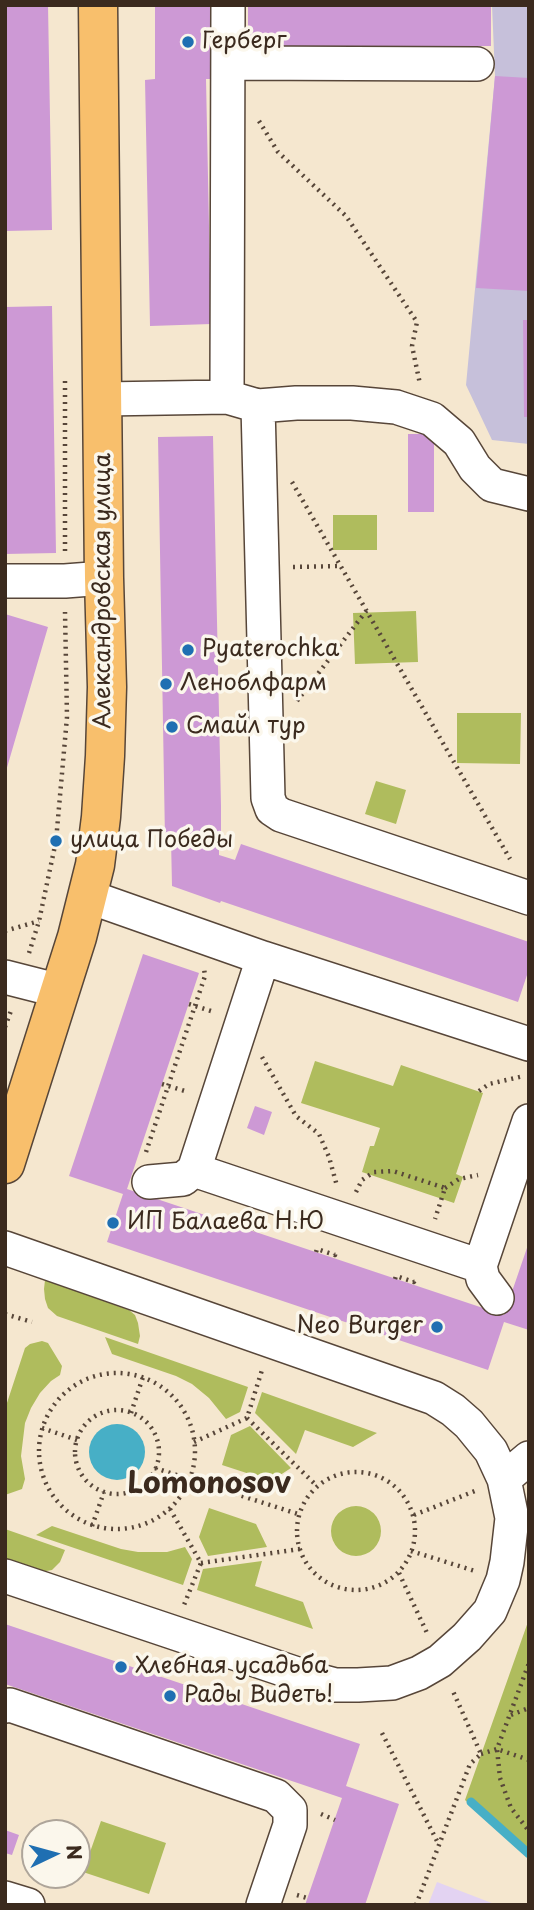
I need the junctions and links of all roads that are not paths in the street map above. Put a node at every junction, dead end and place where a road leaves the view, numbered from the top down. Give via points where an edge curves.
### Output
1 (98, 5) edge
2 (229, 5) edge
3 (229, 63) junction
4 (477, 64) dead end
5 (227, 397) junction
6 (103, 399) junction
7 (259, 421) junction
8 (529, 494) edge
9 (104, 578) junction
10 (5, 581) edge
11 (87, 896) junction
12 (529, 898) edge
13 (263, 958) junction
14 (13, 979) edge
15 (60, 991) junction
16 (529, 1044) edge
17 (529, 1121) edge
18 (5, 1164) edge
19 (194, 1170) junction
20 (149, 1182) road end
21 (5, 1248) edge
22 (480, 1266) junction
23 (497, 1298) dead end
24 (517, 1469) edge
25 (5, 1576) edge
26 (5, 1706) edge
27 (5, 1898) edge
28 (28, 1905) edge
29 (263, 1905) edge

1 - 6 main road, Александровская улица
2 - 3 street
3 - 4 street
3 - 5 street
5 - 6 street
5 - 7 street
6 - 9 main road, Александровская улица
7 - 8 street via 296,402 397,407 432,419 459,442 492,485
7 - 12 street via 268,798 272,809 281,816
9 - 10 street
9 - 11 main road, Александровская улица via 105,756 95,865
11 - 13 street
11 - 15 main road, Александровская улица
13 - 16 street
13 - 19 street
14 - 15 street
15 - 18 main road, Александровская улица
17 - 22 street
19 - 20 street via 183,1179
19 - 22 street
21 - 24 street via 434,1398 481,1437 500,1467
22 - 23 street via 482,1279
24 - 25 street via 503,1580 489,1611 440,1661 392,1683 335,1685 312,1679
26 - 29 street via 276,1796 290,1810 290,1825
27 - 28 street

